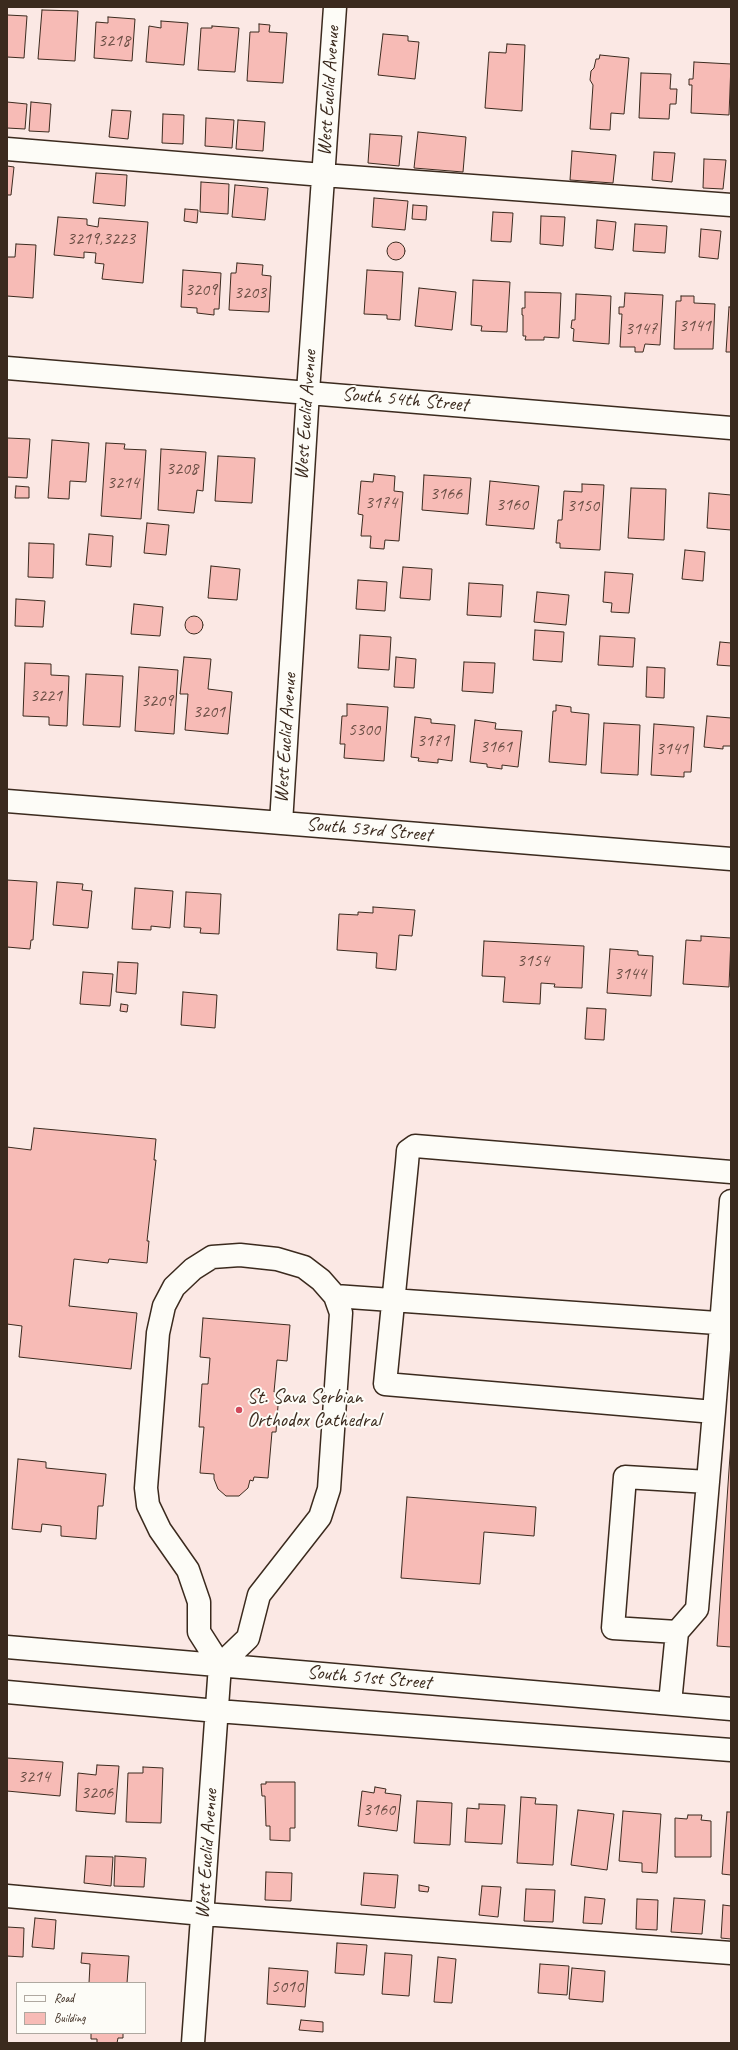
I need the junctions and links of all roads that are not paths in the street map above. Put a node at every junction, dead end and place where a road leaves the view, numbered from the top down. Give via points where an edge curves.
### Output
1 (335, 7) edge
2 (7, 149) edge
3 (323, 175) junction
4 (731, 205) edge
5 (7, 368) edge
6 (308, 392) junction
7 (731, 428) edge
8 (7, 800) edge
9 (281, 823) junction
10 (731, 859) edge
11 (731, 1172) edge
12 (731, 1201) edge
13 (335, 1296) junction
14 (394, 1299) junction
15 (726, 1324) edge
16 (714, 1412) junction
17 (708, 1482) junction
18 (677, 1632) junction
19 (7, 1647) edge
20 (220, 1665) junction
21 (7, 1692) edge
22 (670, 1704) junction
23 (731, 1709) edge
24 (217, 1711) junction
25 (731, 1750) edge
26 (7, 1896) edge
27 (202, 1914) junction
28 (731, 1953) edge
29 (193, 2043) edge

1 - 3 street, West Euclid Avenue
2 - 3 street
3 - 4 street
3 - 6 street, West Euclid Avenue
5 - 6 street, South 54th Street
6 - 7 street, South 54th Street
6 - 9 street, West Euclid Avenue
8 - 9 street, South 53rd Street
9 - 10 street, South 53rd Street
11 - 14 street via 411,1147 408,1151
12 - 15 street
13 - 14 street
13 - 20 street via 341,1313 329,1489 320,1517 259,1595 248,1638
13 - 20 street via 304,1267 277,1259 212,1257 192,1268 174,1287 164,1306 158,1333 146,1488 148,1506 160,1530 188,1570 199,1602 199,1632
14 - 15 street
14 - 16 street via 386,1384
15 - 16 street
16 - 17 street
17 - 18 street via 697,1609
17 - 18 street via 625,1477 613,1628
18 - 22 street
19 - 20 street, South 51st Street
20 - 22 street, South 51st Street
20 - 24 street, West Euclid Avenue
21 - 24 street
22 - 23 street, South 51st Street
24 - 25 street
24 - 27 street, West Euclid Avenue
26 - 27 street
27 - 28 street
27 - 29 street, West Euclid Avenue

